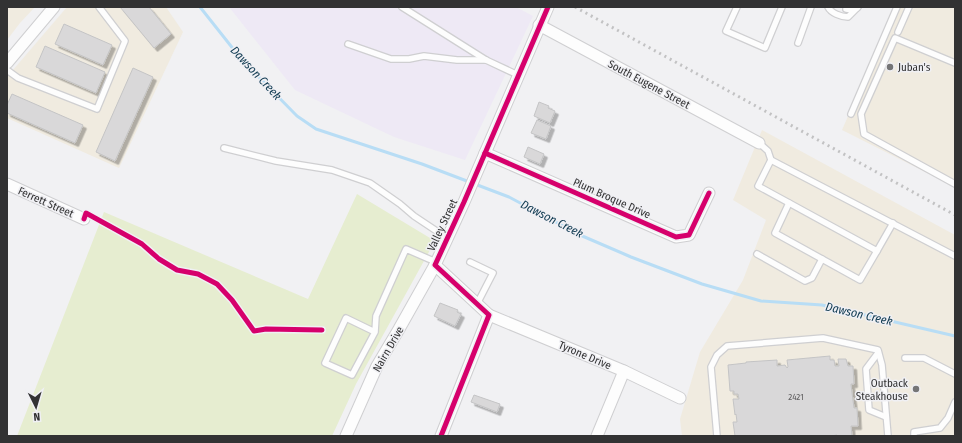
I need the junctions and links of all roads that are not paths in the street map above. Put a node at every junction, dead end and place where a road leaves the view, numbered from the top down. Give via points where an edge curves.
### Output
1 (54, 7) edge
2 (99, 7) edge
3 (402, 7) edge
4 (548, 7) edge
5 (737, 7) edge
6 (782, 7) edge
7 (811, 7) edge
8 (828, 7) edge
9 (858, 7) edge
10 (898, 7) edge
11 (908, 7) edge
12 (846, 9) dead end
13 (540, 25) junction
14 (898, 32) dead end
15 (798, 43) dead end
16 (348, 44) dead end
17 (486, 60) junction
18 (7, 63) edge
19 (955, 63) edge
20 (7, 70) edge
21 (518, 75) junction
22 (851, 114) dead end
23 (758, 143) joint
24 (224, 148) dead end
25 (485, 154) junction
26 (771, 160) junction
27 (7, 184) edge
28 (955, 184) edge
29 (709, 193) dead end
30 (789, 203) junction
31 (84, 219) dead end
32 (893, 223) junction
33 (447, 238) junction
34 (877, 251) junction
35 (757, 254) dead end
36 (955, 256) edge
37 (822, 259) junction
38 (470, 262) dead end
39 (435, 263) junction
40 (477, 304) junction
41 (489, 315) junction
42 (375, 332) junction
43 (878, 353) junction
44 (905, 358) dead end
45 (624, 371) junction
46 (955, 374) edge
47 (680, 398) dead end
48 (955, 402) edge
49 (886, 417) junction
50 (346, 436) edge
51 (441, 436) edge
52 (597, 436) edge
53 (717, 436) edge
54 (888, 436) edge
55 (914, 436) edge

1 - 18 street
2 - 20 lane via 125,41 97,109 18,78
3 - 17 lane
4 - 13 street, Valley Street
5 - 6 lane via 726,31 764,48
7 - 15 lane
8 - 9 lane via 830,11 843,17 848,17
9 - 12 lane via 853,10
10 - 22 lane
11 - 14 lane
13 - 21 street, Valley Street
13 - 23 street, South Eugene Street
16 - 17 lane via 391,59 409,60 424,56
17 - 21 lane
19 - 28 lane via 895,38 861,114 864,134
21 - 25 street, Valley Street
23 - 26 lane via 768,151
24 - 33 lane via 332,170 370,183
25 - 29 street, Plum Broque Drive via 676,237 689,235
25 - 33 street, Valley Street
26 - 30 lane via 758,186
26 - 32 lane
27 - 31 street, Ferrett Street
30 - 34 lane
30 - 37 lane via 775,233
32 - 34 lane
32 - 36 lane
33 - 39 street, Valley Street
34 - 37 lane via 860,280
35 - 37 lane via 805,281 812,278
38 - 40 lane via 493,273
39 - 40 street, Valley Street
39 - 42 lane via 406,249 376,316
39 - 50 street, Nairn Drive via 376,366
40 - 41 street, Valley Street
41 - 45 street, Tyrone Drive
41 - 51 street
42 - 42 lane via 346,318 325,363 352,375
43 - 49 lane via 882,365
43 - 49 lane via 866,369 869,410
43 - 53 lane via 878,350 823,338 728,346 717,355 711,367
44 - 46 lane via 924,358
45 - 47 street, Tyrone Drive
45 - 52 street
48 - 55 lane via 940,428 914,432
49 - 54 lane

